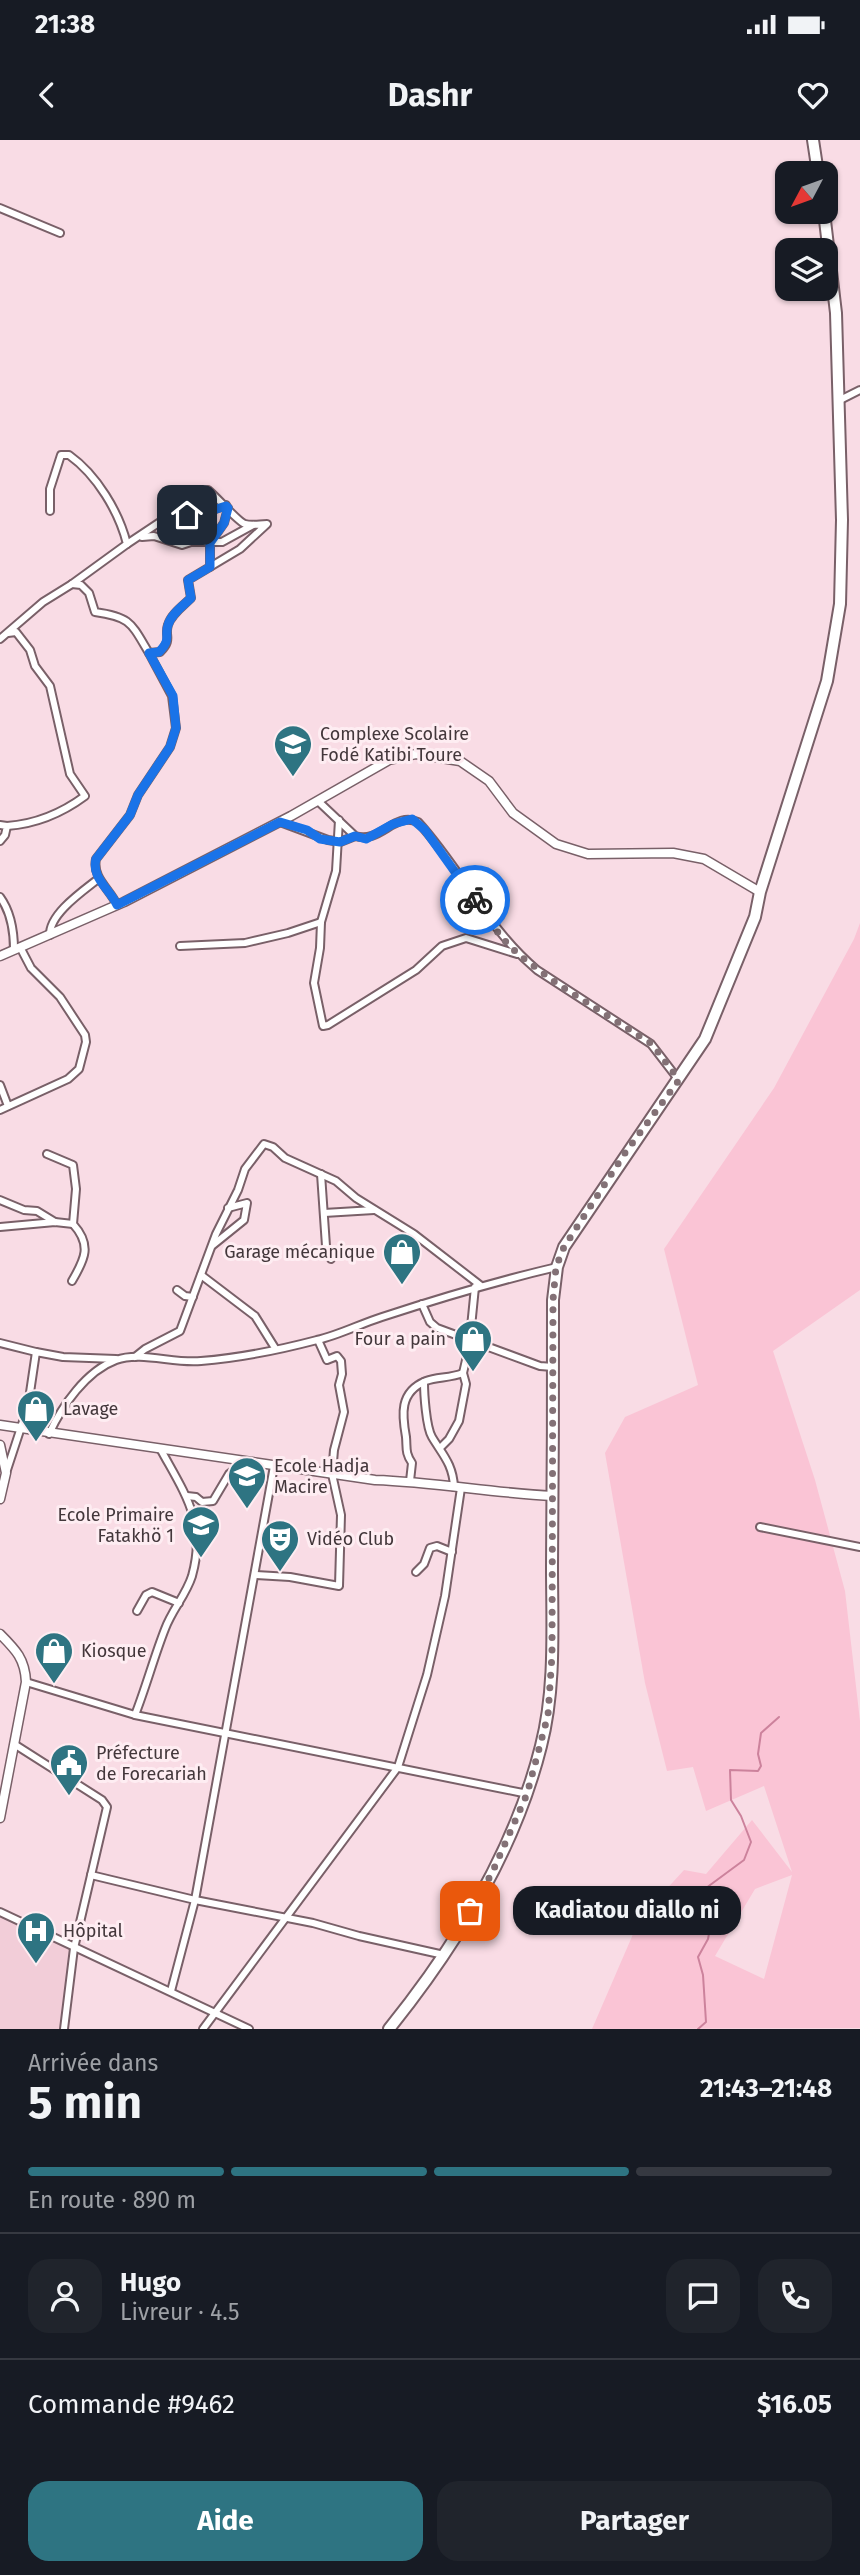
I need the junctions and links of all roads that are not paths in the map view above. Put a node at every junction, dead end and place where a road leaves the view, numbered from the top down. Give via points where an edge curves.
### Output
1 (813, 140) edge
2 (816, 161) edge
3 (0, 208) edge
4 (825, 224) edge
5 (60, 233) dead end
6 (860, 390) edge
7 (838, 401) junction
8 (227, 507) junction
9 (50, 511) dead end
10 (172, 513) junction
11 (254, 525) junction
12 (136, 538) junction
13 (210, 543) junction
14 (127, 544) junction
15 (210, 567) junction
16 (72, 584) junction
17 (7, 633) junction
18 (0, 639) edge
19 (149, 653) junction
20 (318, 801) junction
21 (339, 820) junction
22 (280, 822) junction
23 (4, 825) edge
24 (355, 836) junction
25 (0, 841) edge
26 (336, 841) junction
27 (98, 879) junction
28 (760, 891) junction
29 (0, 897) edge
30 (117, 905) junction
31 (321, 922) junction
32 (50, 935) junction
33 (180, 946) dead end
34 (17, 949) junction
35 (519, 955) junction
36 (0, 956) edge
37 (679, 1080) junction
38 (0, 1085) edge
39 (8, 1106) junction
40 (0, 1110) edge
41 (47, 1154) dead end
42 (321, 1174) junction
43 (0, 1200) edge
44 (228, 1208) junction
45 (376, 1210) junction
46 (324, 1213) junction
47 (55, 1222) junction
48 (73, 1224) junction
49 (0, 1227) edge
50 (212, 1246) junction
51 (331, 1259) dead end
52 (556, 1267) junction
53 (201, 1275) junction
54 (72, 1281) dead end
55 (478, 1286) junction
56 (177, 1290) dead end
57 (193, 1297) junction
58 (422, 1304) junction
59 (470, 1339) junction
60 (318, 1340) junction
61 (0, 1343) edge
62 (275, 1348) junction
63 (36, 1352) junction
64 (135, 1357) junction
65 (118, 1359) junction
66 (553, 1367) junction
67 (463, 1373) junction
68 (424, 1382) junction
69 (0, 1425) edge
70 (20, 1428) junction
71 (49, 1434) junction
72 (0, 1445) edge
73 (441, 1447) junction
74 (161, 1450) junction
75 (244, 1462) junction
76 (274, 1466) junction
77 (6, 1473) junction
78 (332, 1474) junction
79 (410, 1481) junction
80 (458, 1487) junction
81 (187, 1496) junction
82 (553, 1496) junction
83 (0, 1499) edge
84 (760, 1527) dead end
85 (860, 1547) edge
86 (452, 1552) junction
87 (416, 1572) dead end
88 (256, 1576) junction
89 (179, 1603) junction
90 (137, 1611) dead end
91 (0, 1634) edge
92 (26, 1682) junction
93 (135, 1715) junction
94 (226, 1734) junction
95 (14, 1744) junction
96 (398, 1767) junction
97 (527, 1794) junction
98 (0, 1818) edge
99 (92, 1875) junction
100 (195, 1900) junction
101 (0, 1912) edge
102 (285, 1918) junction
103 (74, 1948) junction
104 (446, 1955) junction
105 (171, 1991) junction
106 (215, 2012) junction
107 (64, 2029) edge
108 (204, 2029) edge
109 (250, 2029) edge
110 (389, 2029) edge

1 - 2 highway
3 - 5 street
4 - 7 highway via 836,313
6 - 7 street
7 - 28 highway via 840,604 827,681
8 - 10 street
8 - 10 street via 208,490
8 - 11 street via 237,521
8 - 13 street via 224,523
9 - 14 street via 50,489 61,455 69,455 97,482
10 - 12 street
11 - 13 street via 229,540
11 - 15 street via 267,526
12 - 13 street via 154,536 182,545
12 - 14 street
13 - 15 street
14 - 16 street
15 - 19 street via 188,580 191,598 168,625 169,637 163,648
16 - 17 street via 43,601
16 - 19 street via 89,593 95,612 131,623
17 - 18 street
17 - 23 street via 16,632 50,686 70,774 85,796 28,824
19 - 27 street via 173,696 176,728 170,747 130,815 96,859
20 - 21 street
20 - 22 street
20 - 28 street via 388,760 416,754 449,758 489,781 513,813 556,844 588,854 673,853 704,859
21 - 24 street
21 - 26 street
22 - 26 street
22 - 30 street
23 - 25 street
24 - 26 street
24 - 35 street via 366,839 404,820 418,822
26 - 31 street via 336,871
27 - 30 street
27 - 32 street via 69,901 49,929
28 - 37 highway via 755,917 722,1001 705,1040
29 - 34 street
30 - 32 street
31 - 33 street via 245,943
31 - 35 street via 314,983 323,1026 416,970 442,946 466,938
32 - 34 street
34 - 36 street
34 - 39 street via 60,996 86,1042 79,1069 68,1079
35 - 37 street via 652,1044
37 - 52 highway via 625,1153 564,1247
38 - 39 street
39 - 40 street
41 - 48 street via 73,1164
42 - 44 street via 264,1144 245,1169
42 - 45 street
42 - 46 street
43 - 47 street via 37,1211
44 - 50 street
44 - 50 street via 247,1203 244,1220
45 - 46 street
45 - 55 street
46 - 51 street
47 - 48 street
47 - 49 street
48 - 54 street via 84,1236 85,1253
50 - 53 street
52 - 55 street
52 - 66 highway
53 - 57 street
53 - 62 street via 255,1317
55 - 58 street
55 - 59 street
56 - 57 street
57 - 64 street via 180,1331
58 - 59 street via 433,1326
58 - 60 street
59 - 66 street
59 - 67 street
60 - 62 street
60 - 78 street via 327,1360 337,1356 341,1361 339,1385 345,1412
61 - 63 street
62 - 64 street via 200,1362
63 - 65 street
63 - 70 street
64 - 65 street
65 - 71 street via 104,1365 74,1393
66 - 82 highway
67 - 68 street
67 - 73 street via 466,1384 459,1421
68 - 73 street via 431,1436
68 - 79 street via 408,1395 404,1405 402,1427 406,1455 412,1463
69 - 70 street
70 - 71 street
70 - 77 street
71 - 74 street
72 - 77 street
73 - 80 street
74 - 75 street
74 - 81 street
75 - 76 street
75 - 81 street via 229,1474 213,1501
76 - 78 street
76 - 88 street
77 - 83 street
78 - 79 street
78 - 88 street via 341,1515 339,1586
79 - 80 street
80 - 82 street
80 - 86 street
81 - 89 street via 198,1537 192,1576
82 - 97 highway via 548,1715
84 - 85 street
86 - 87 street via 430,1548
86 - 96 street via 427,1675
88 - 94 street
89 - 90 street via 152,1592
89 - 93 street
91 - 92 street via 23,1660
92 - 93 street
92 - 95 street
93 - 94 street
94 - 96 street
94 - 100 street
95 - 98 street
95 - 99 street via 106,1803
96 - 97 street
96 - 102 street
97 - 104 highway via 492,1873
99 - 100 street
99 - 103 street
100 - 102 street
100 - 105 street
101 - 103 street
102 - 104 street
102 - 106 street
103 - 105 street
103 - 107 street
104 - 110 highway
105 - 106 street
106 - 108 street
106 - 109 street

